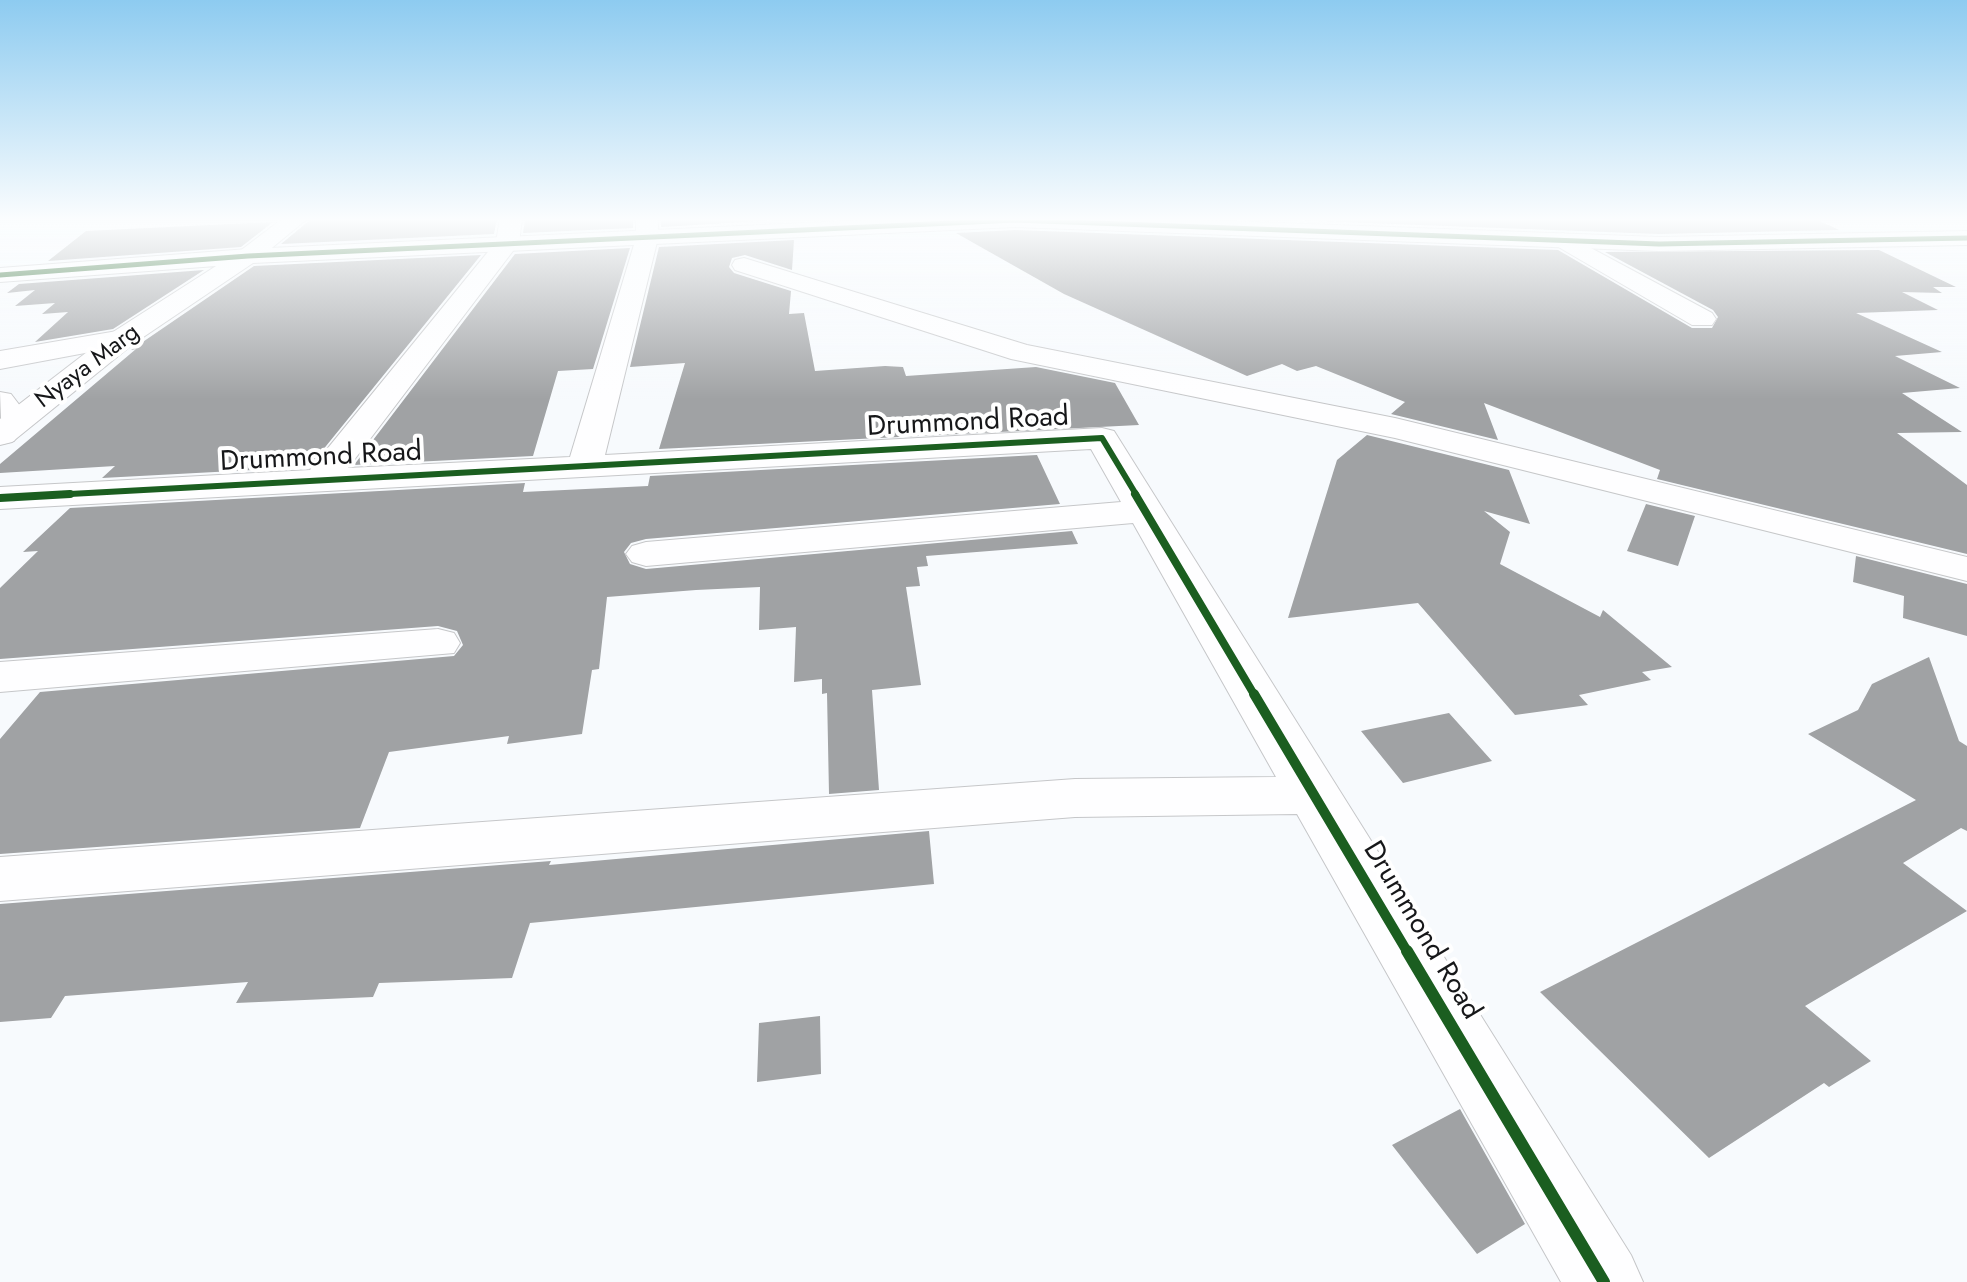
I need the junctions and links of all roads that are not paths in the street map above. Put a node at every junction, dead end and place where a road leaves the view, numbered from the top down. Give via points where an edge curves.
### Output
1 (213, 279) edge
2 (473, 279) edge
3 (634, 279) edge
4 (788, 279) edge
5 (1631, 279) edge
6 (1702, 319) dead end
7 (123, 338) junction
8 (0, 360) edge
9 (0, 401) edge
10 (1, 435) edge
11 (584, 467) junction
12 (321, 480) junction
13 (0, 498) edge
14 (1146, 511) junction
15 (646, 554) dead end
16 (1967, 569) edge
17 (438, 643) dead end
18 (0, 677) edge
19 (1315, 795) junction
20 (0, 879) edge
21 (1604, 1282) edge

1 - 7 street, Nyaya Marg
2 - 12 street
3 - 11 street
4 - 16 street via 1021,353 1395,428
5 - 6 street
7 - 8 street
7 - 10 street, Nyaya Marg
9 - 10 street via 8,411
11 - 12 street, Drummond Road
11 - 14 street, Drummond Road via 1102,438
12 - 13 street, Drummond Road
14 - 15 street
14 - 19 street, Drummond Road
17 - 18 street
19 - 20 street via 1075,798
19 - 21 street, Drummond Road

